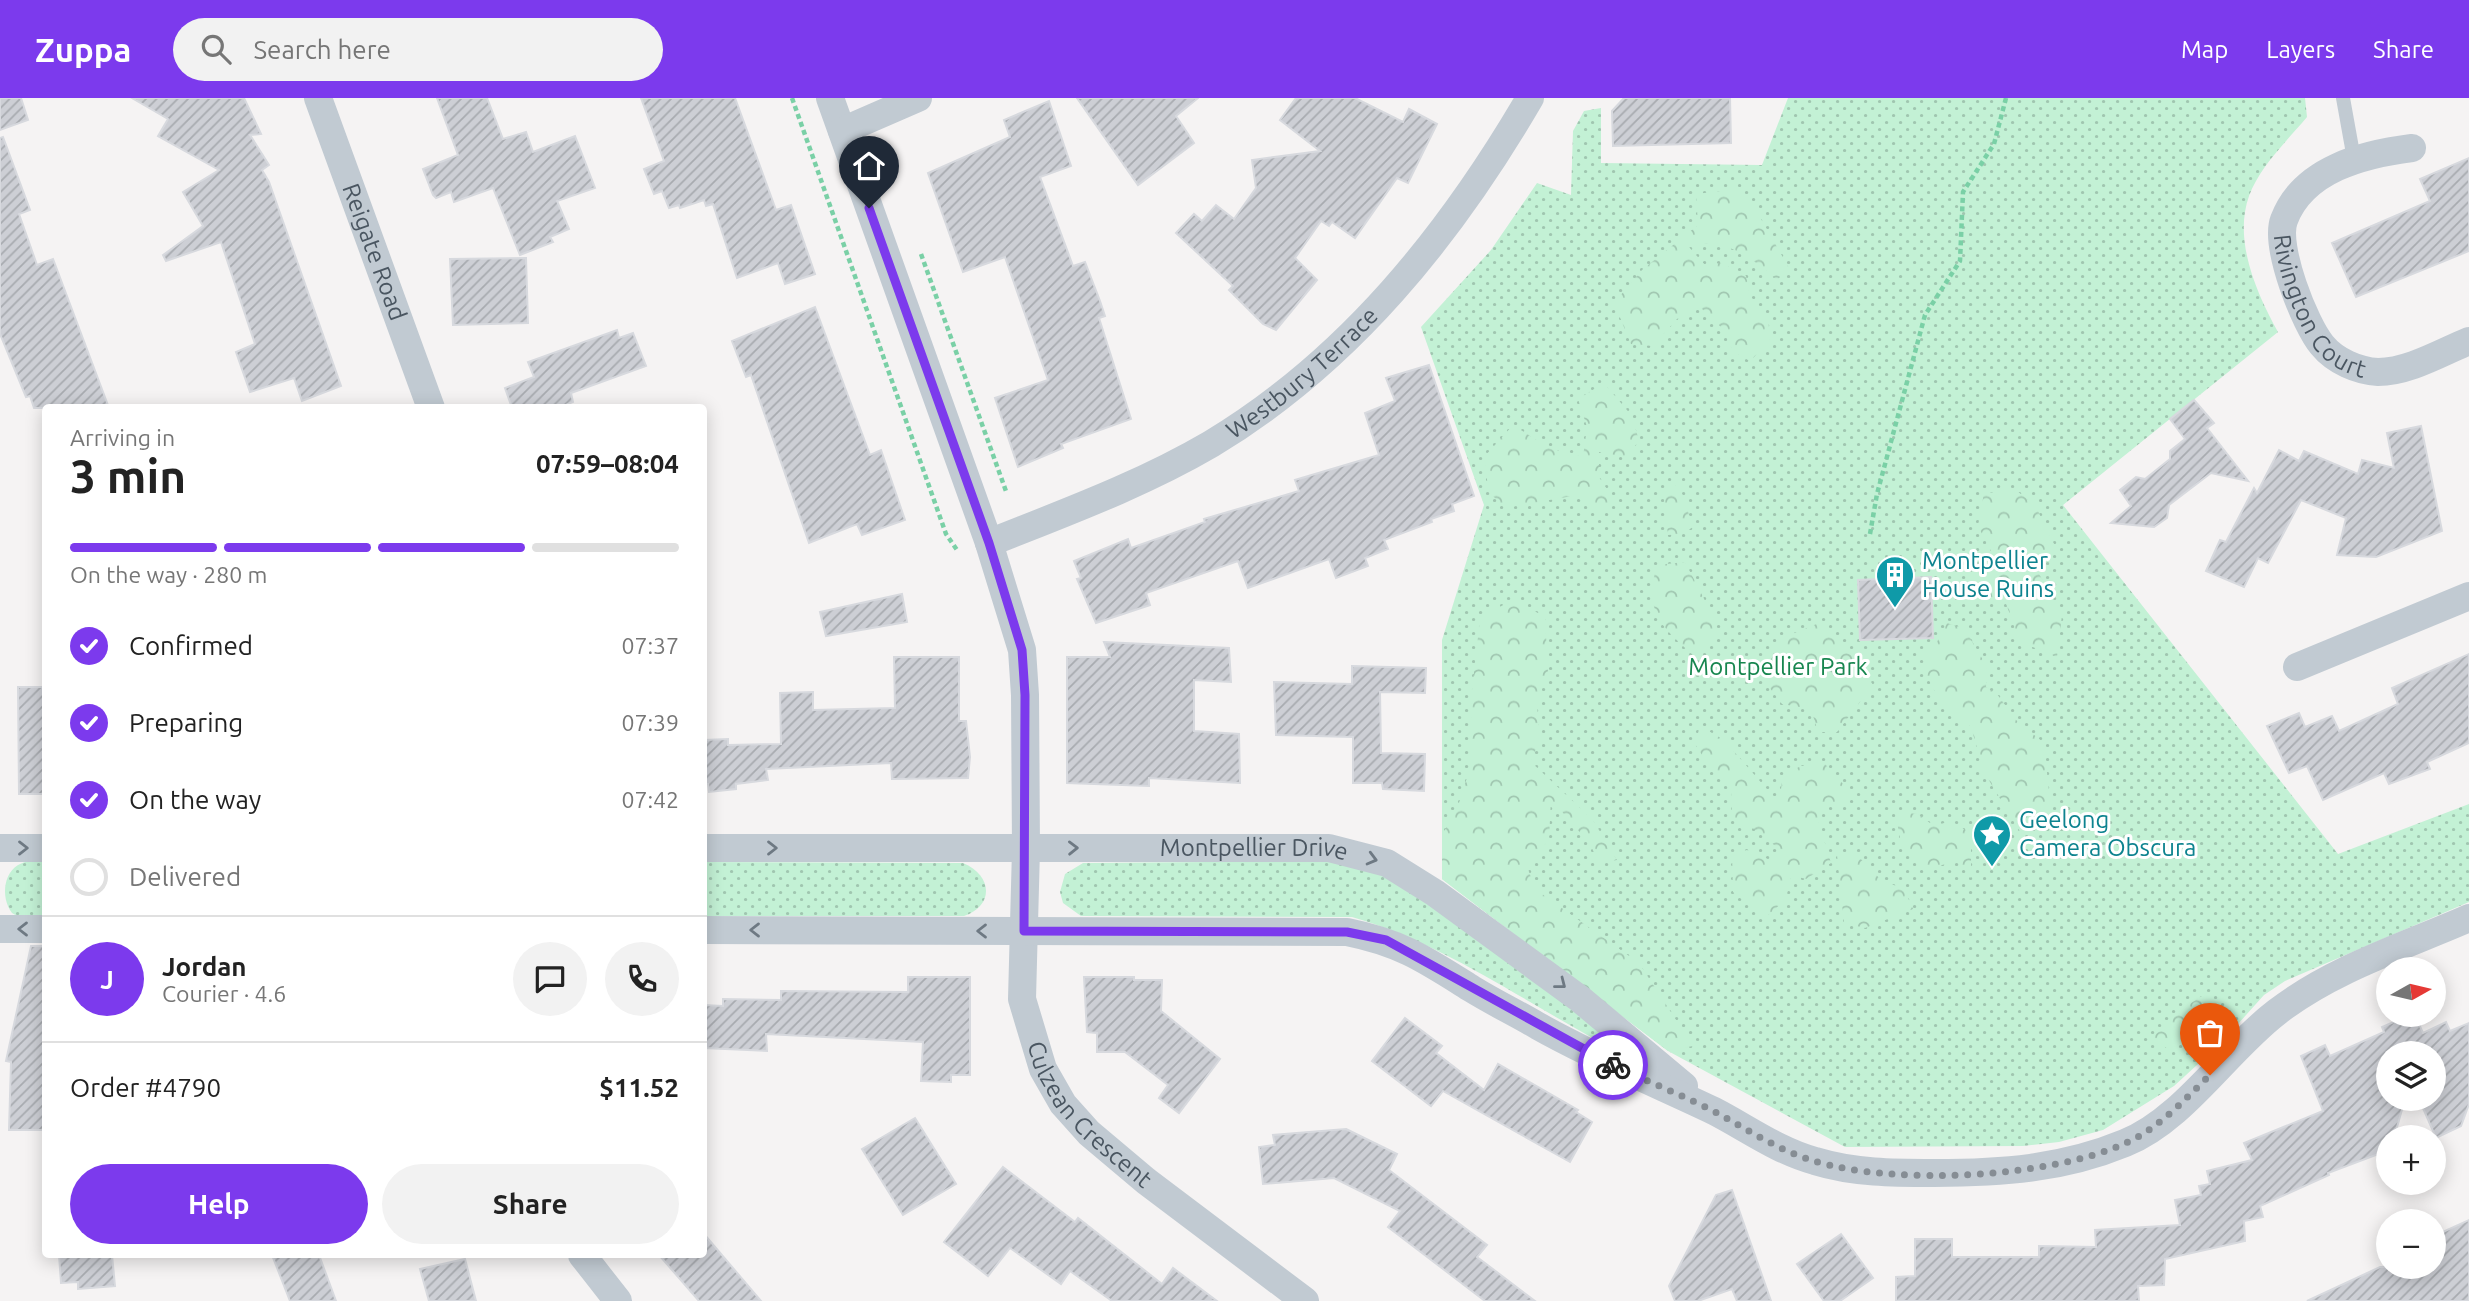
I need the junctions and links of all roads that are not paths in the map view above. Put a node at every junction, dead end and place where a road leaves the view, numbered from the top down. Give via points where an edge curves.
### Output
1 (317, 98) edge
2 (830, 98) edge
3 (918, 98) edge
4 (1530, 98) edge
5 (2343, 98) edge
6 (842, 131) junction
7 (2412, 148) dead end
8 (2354, 159) junction
9 (2469, 341) edge
10 (430, 404) edge
11 (989, 543) junction
12 (2469, 596) edge
13 (2297, 667) dead end
14 (0, 848) edge
15 (42, 848) edge
16 (707, 848) edge
17 (1026, 849) junction
18 (2469, 918) edge
19 (0, 929) edge
20 (42, 929) edge
21 (707, 930) edge
22 (1024, 931) junction
23 (1717, 1113) junction
24 (584, 1258) edge
25 (618, 1301) edge
26 (1305, 1301) edge

1 - 10 street, Reigate Road
2 - 6 street, Culzean Crescent
3 - 6 street
4 - 11 street, Westbury Terrace via 1487,172 1424,257 1298,385 1211,443 1142,480
5 - 8 lane
6 - 11 street, Culzean Crescent
7 - 8 street, Rivington Court
8 - 9 street, Rivington Court via 2312,185 2291,207 2282,227 2282,255 2319,341 2345,363 2379,372
11 - 17 street, Culzean Crescent via 1022,650
12 - 13 street
14 -> 15 street
16 -> 17 street, Montpellier Drive
17 - 22 street, Culzean Crescent
17 -> 23 street, Montpellier Drive via 1329,848 1387,863 1529,959
18 - 23 street, Montpellier Drive via 2309,990 2249,1036 2169,1114 2130,1142 2085,1159 2036,1170 1986,1173 1867,1172 1815,1161 1772,1144
20 -> 19 street
22 -> 21 street, Montpellier Drive
22 - 23 street, Montpellier Drive via 1347,932 1386,940 1569,1044
22 - 26 street, Culzean Crescent via 1022,999 1042,1069 1063,1104 1118,1159
24 - 25 street

